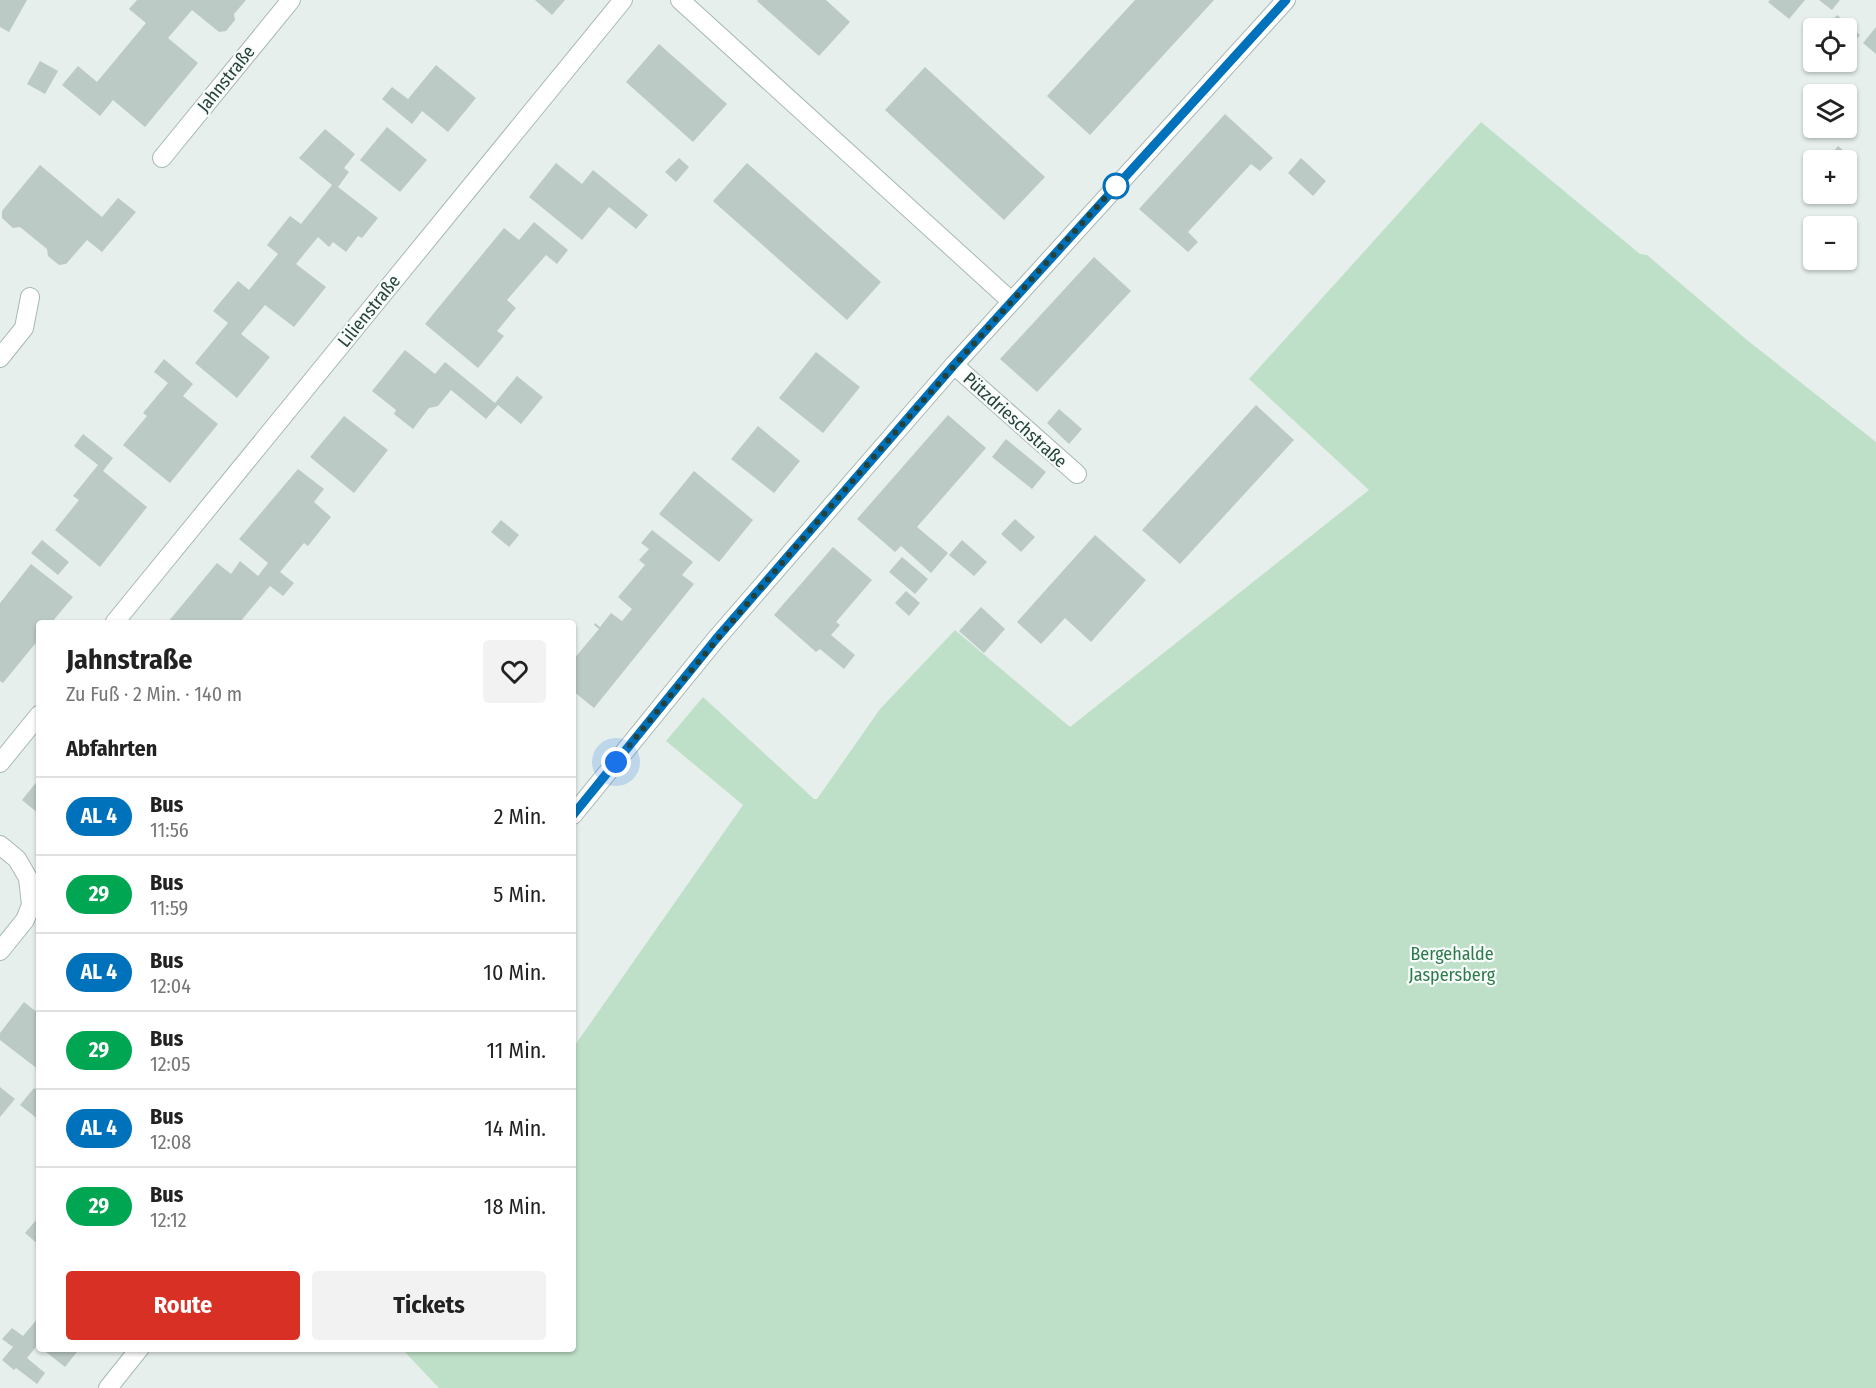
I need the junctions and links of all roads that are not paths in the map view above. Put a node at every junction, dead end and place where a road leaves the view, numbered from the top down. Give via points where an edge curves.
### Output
1 (291, 0) edge
2 (623, 0) edge
3 (680, 0) edge
4 (1286, 0) edge
5 (162, 158) dead end
6 (30, 297) dead end
7 (1011, 301) junction
8 (0, 358) edge
9 (954, 365) junction
10 (1077, 474) dead end
11 (117, 620) edge
12 (36, 719) edge
13 (0, 763) edge
14 (576, 811) edge
15 (0, 845) edge
16 (0, 951) edge
17 (137, 1352) edge
18 (108, 1388) edge

1 - 5 street, Jahnstraße
2 - 11 street, Lilienstraße
3 - 7 street
4 - 7 street, Pützdrieschstraße
6 - 8 street via 24,328
7 - 9 street, Pützdrieschstraße
9 - 10 street, Pützdrieschstraße
9 - 14 street, Pützdrieschstraße via 716,639
12 - 13 street
15 - 16 street via 17,859 28,878 31,905 25,920
17 - 18 street

